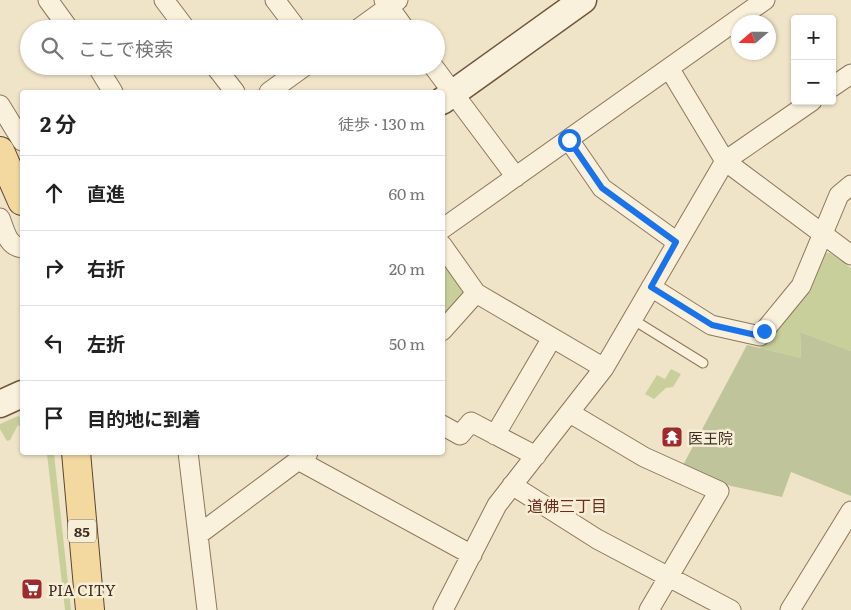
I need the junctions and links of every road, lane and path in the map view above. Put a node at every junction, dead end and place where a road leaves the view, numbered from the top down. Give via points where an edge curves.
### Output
1 (48, 0) edge
2 (164, 0) edge
3 (275, 0) edge
4 (583, 0) edge
5 (765, 0) edge
6 (390, 2) edge
7 (62, 20) edge
8 (179, 20) edge
9 (290, 20) edge
10 (369, 20) edge
11 (400, 20) edge
12 (669, 68) junction
13 (851, 74) edge
14 (104, 75) edge
15 (222, 75) edge
16 (293, 75) edge
17 (437, 75) edge
18 (836, 84) edge
19 (112, 90) edge
20 (233, 90) edge
21 (272, 90) edge
22 (445, 90) edge
23 (448, 97) edge
24 (0, 105) edge
25 (806, 105) edge
26 (20, 138) edge
27 (569, 140) junction
28 (0, 151) edge
29 (725, 161) junction
30 (516, 177) junction
31 (851, 185) edge
32 (20, 196) edge
33 (0, 218) edge
34 (445, 227) edge
35 (822, 234) junction
36 (676, 242) junction
37 (20, 248) edge
38 (445, 249) edge
39 (851, 255) edge
40 (651, 287) junction
41 (476, 292) junction
42 (632, 319) junction
43 (445, 328) edge
44 (552, 338) junction
45 (703, 363) dead end
46 (604, 368) junction
47 (20, 395) edge
48 (0, 404) edge
49 (570, 413) junction
50 (445, 427) edge
51 (495, 435) junction
52 (76, 455) edge
53 (188, 455) edge
54 (303, 456) edge
55 (536, 456) junction
56 (512, 485) junction
57 (851, 511) edge
58 (198, 535) junction
59 (472, 555) junction
60 (668, 578) junction
61 (90, 610) edge
62 (207, 610) edge
63 (443, 610) edge
64 (649, 610) edge
65 (731, 610) edge
66 (790, 610) edge

1 - 7 street
2 - 8 street
3 - 9 street
4 - 23 street
5 - 12 street
6 - 10 street
6 - 11 street
12 - 27 street
12 - 29 street
13 - 18 street
14 - 19 street
15 - 20 street
16 - 21 street
17 - 22 street
23 - 30 street
24 - 26 street
25 - 29 street
27 - 30 street
27 - 36 street via 602,188
28 - 32 main road
29 - 35 street
29 - 36 street
30 - 34 street
31 - 35 street via 838,195
33 - 37 street via 10,242
35 - 39 street
35 - 40 street via 801,286 760,336 712,325
36 - 40 street
38 - 41 street
40 - 42 street
41 - 43 street
41 - 44 street
42 - 45 lane
42 - 46 street
44 - 46 street
44 - 51 street
46 - 49 street
47 - 48 street
49 - 55 street
49 - 60 street via 644,457 719,491
50 - 51 street via 460,435 471,422
51 - 55 street
52 - 61 main road, 85
53 - 58 street
54 - 58 street
54 - 59 street
55 - 56 street
56 - 59 street via 497,505
56 - 60 street via 597,539
57 - 66 street
58 - 62 street
59 - 63 street
60 - 64 street
60 - 65 street

